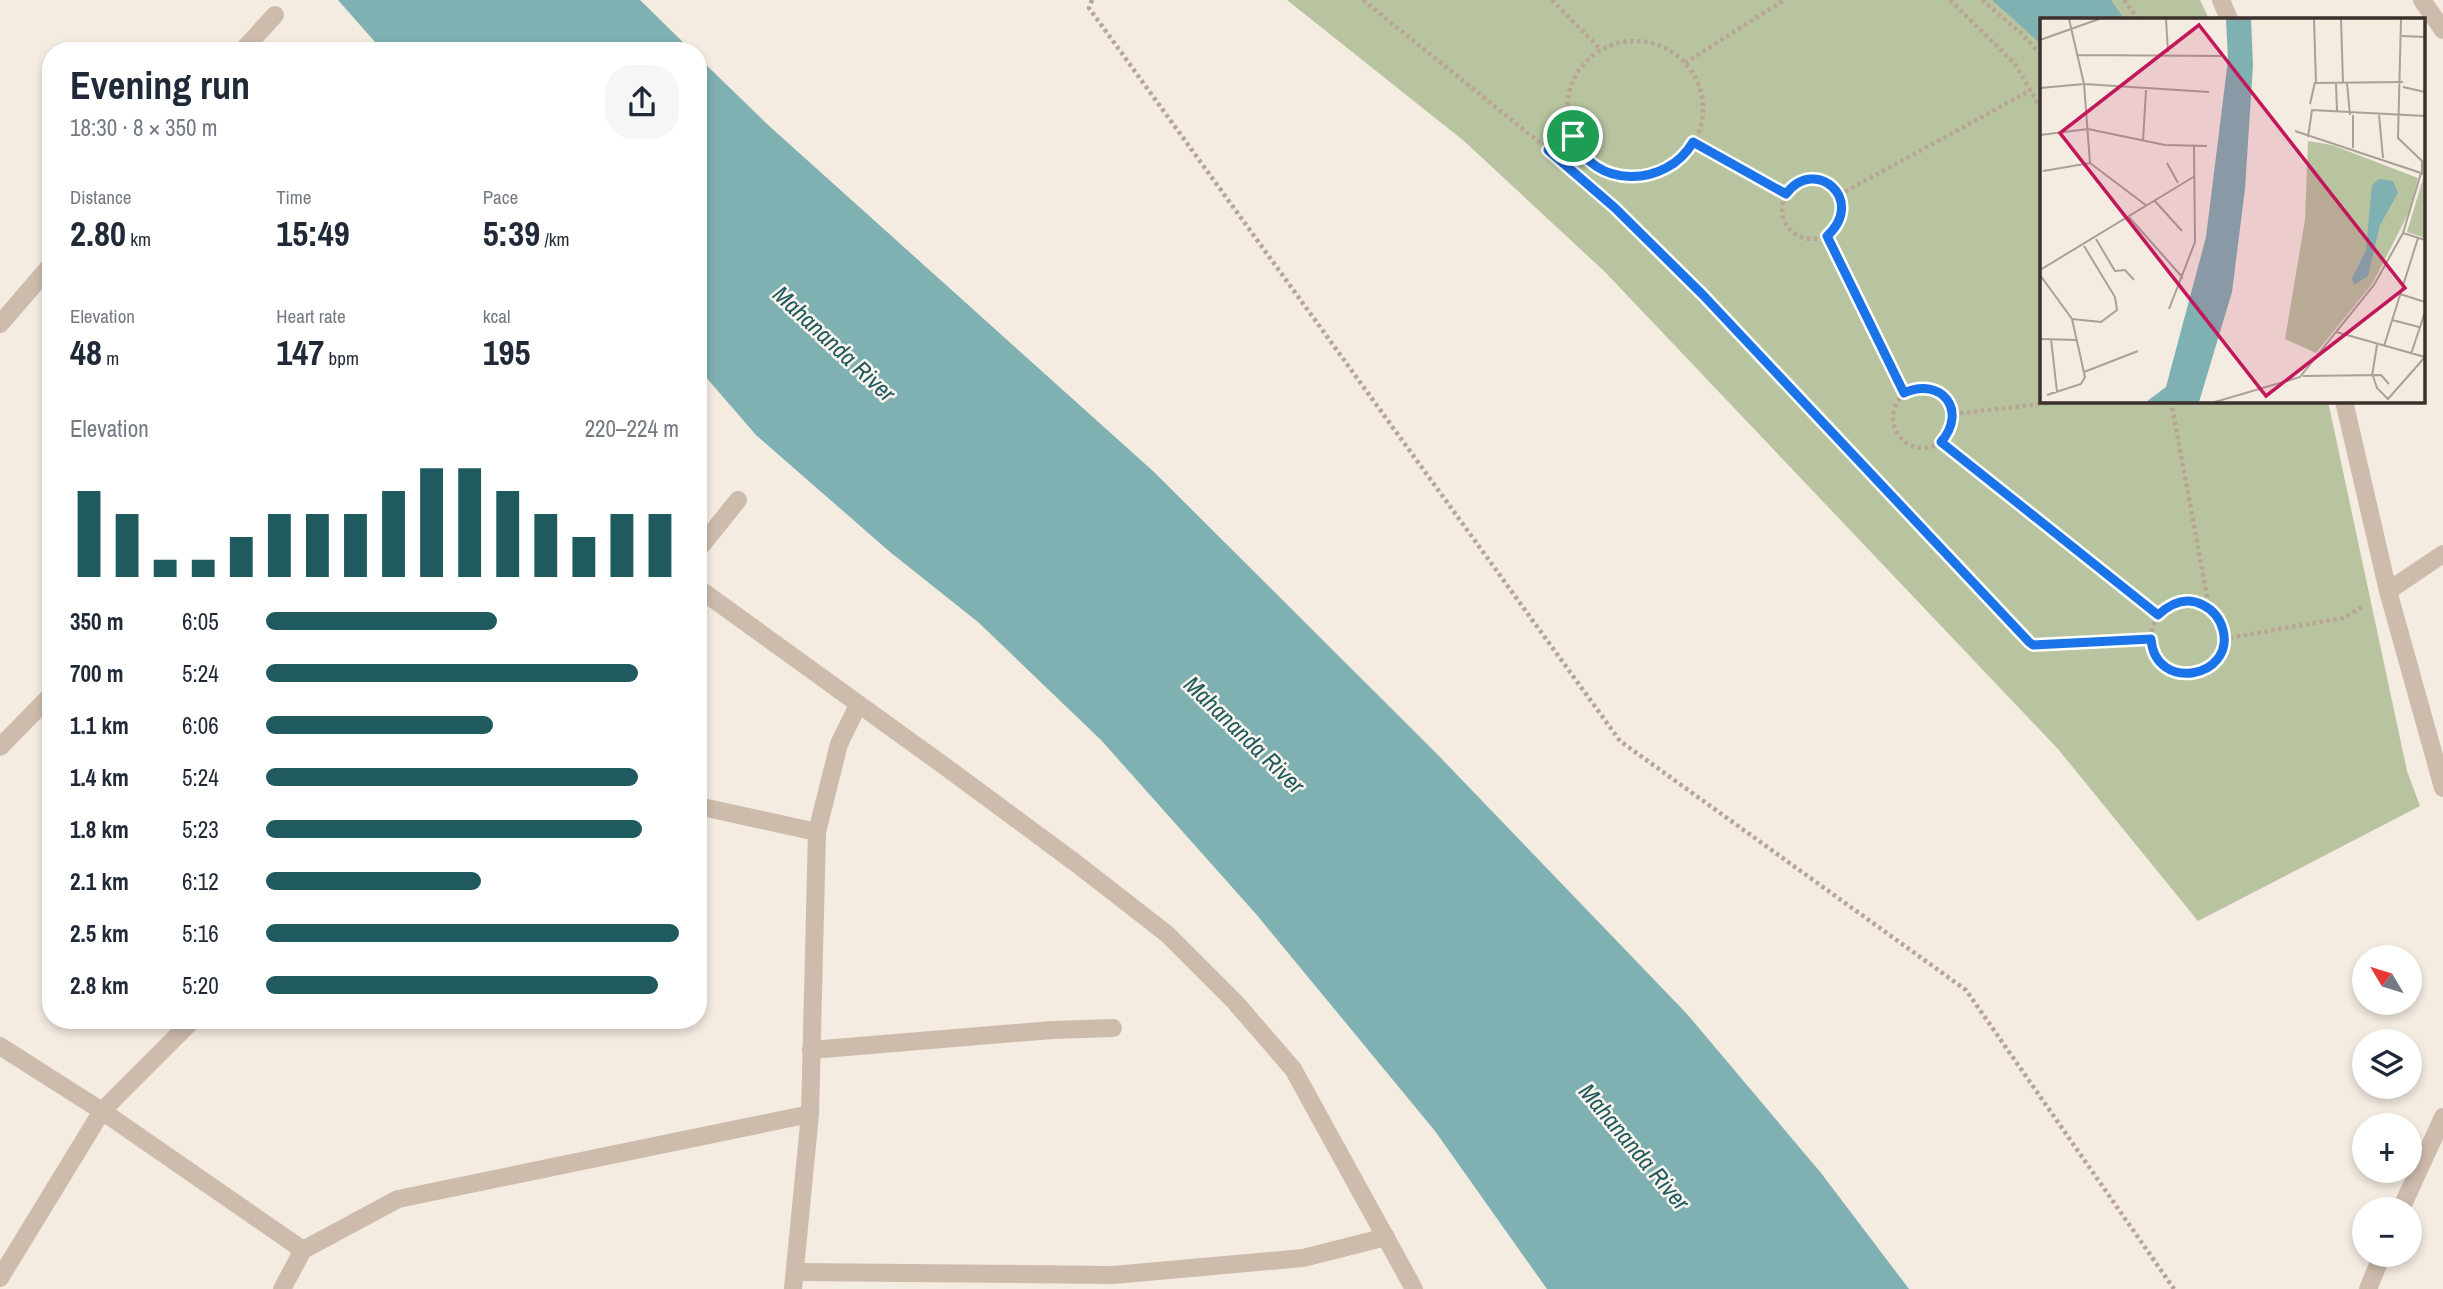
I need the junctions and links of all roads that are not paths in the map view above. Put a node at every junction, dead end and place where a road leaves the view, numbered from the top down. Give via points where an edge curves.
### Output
1 (2221, 0) edge
2 (2422, 0) edge
3 (275, 15) dead end
4 (2229, 18) edge
5 (2443, 30) edge
6 (250, 42) edge
7 (42, 272) edge
8 (7, 300) edge
9 (0, 324) edge
10 (2344, 402) edge
11 (738, 500) dead end
12 (707, 539) edge
13 (2443, 554) edge
14 (2388, 591) junction
15 (707, 595) edge
16 (42, 704) edge
17 (858, 705) junction
18 (0, 747) edge
19 (2443, 788) edge
20 (707, 808) edge
21 (817, 832) junction
22 (1113, 1028) dead end
23 (184, 1029) edge
24 (0, 1046) edge
25 (811, 1050) junction
26 (102, 1111) junction
27 (810, 1114) junction
28 (2443, 1117) edge
29 (2406, 1197) edge
30 (1386, 1237) junction
31 (303, 1250) junction
32 (2377, 1267) edge
33 (0, 1279) edge
34 (794, 1280) edge
35 (282, 1289) edge
36 (1415, 1289) edge
37 (2368, 1289) edge

1 - 4 street
2 - 5 street
3 - 6 street
7 - 8 street
8 - 9 street
10 - 14 street
11 - 12 street
13 - 14 street
14 - 19 street
15 - 17 street
16 - 18 street
17 - 21 street via 839,744
17 - 30 street via 1167,934 1235,1002 1293,1069
20 - 21 street
21 - 25 street
22 - 25 street
23 - 26 street
24 - 26 street
25 - 27 street
26 - 31 street
26 - 33 street
27 - 31 street via 398,1199
27 - 34 street
28 - 29 street
30 - 34 street via 1303,1258 1113,1275
30 - 36 street
31 - 35 street
32 - 37 street

